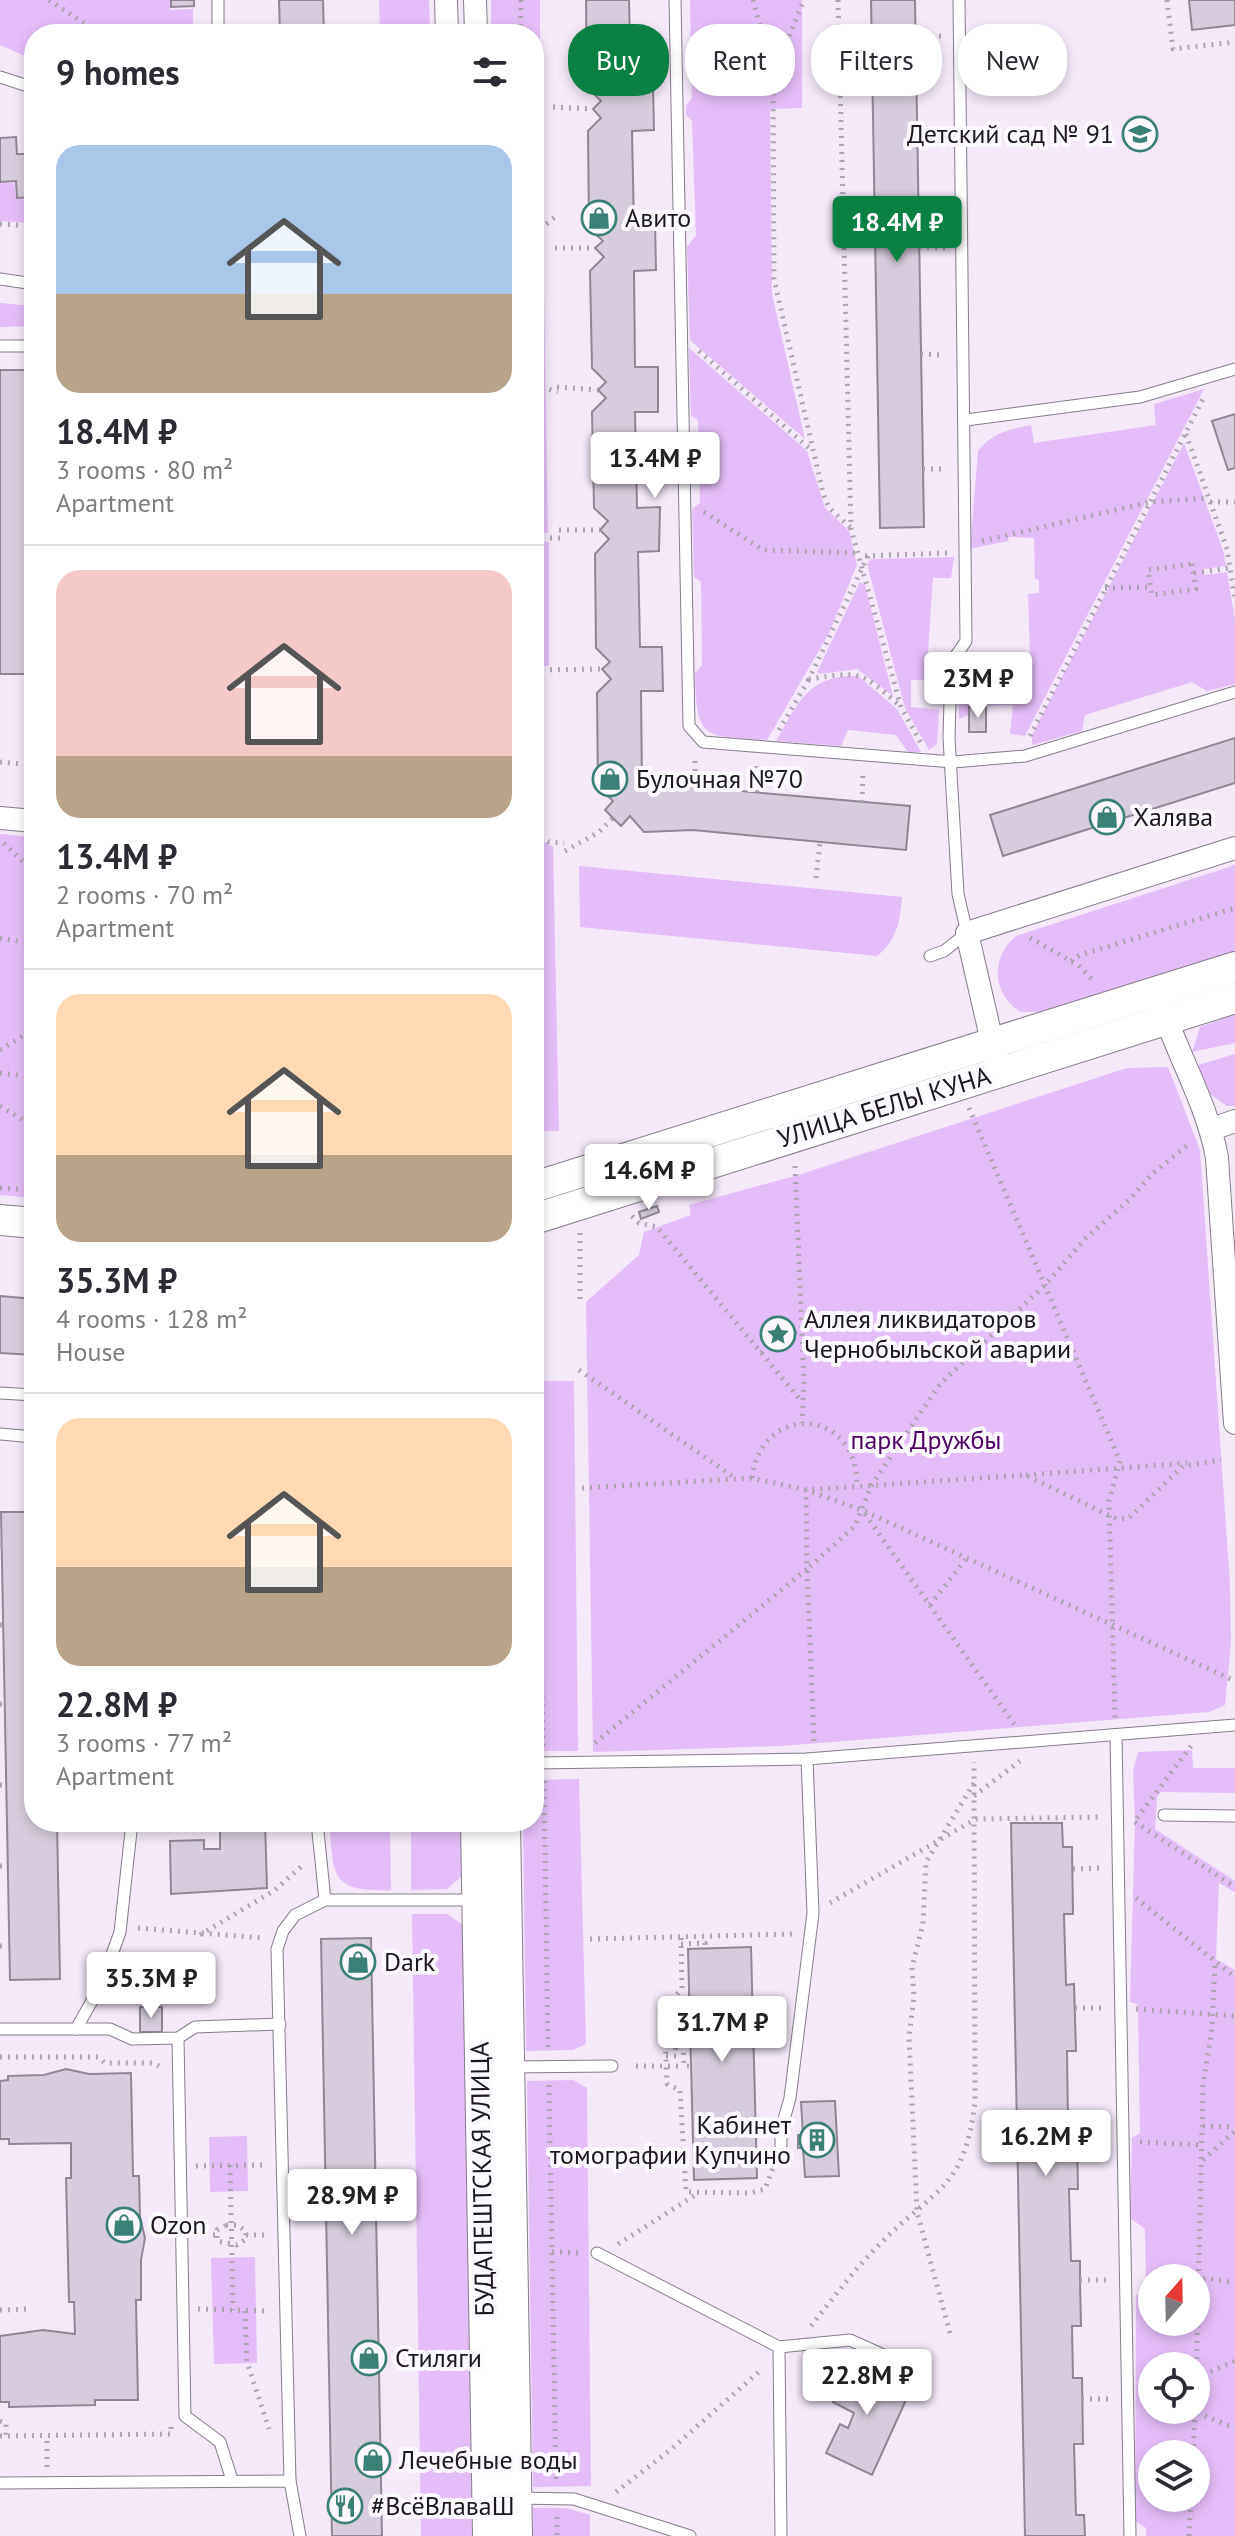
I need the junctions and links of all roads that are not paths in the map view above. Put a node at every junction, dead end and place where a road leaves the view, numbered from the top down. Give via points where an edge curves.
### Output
1 (218, 0) edge
2 (446, 0) edge
3 (475, 0) edge
4 (675, 0) edge
5 (959, 0) edge
6 (218, 24) edge
7 (447, 24) edge
8 (476, 24) edge
9 (0, 77) edge
10 (24, 85) edge
11 (0, 279) edge
12 (24, 283) edge
13 (0, 346) edge
14 (24, 346) edge
15 (1235, 369) edge
16 (966, 420) junction
17 (1235, 692) edge
18 (953, 762) junction
19 (0, 818) edge
20 (24, 820) edge
21 (1235, 848) edge
22 (967, 933) junction
23 (930, 956) dead end
24 (1235, 967) edge
25 (1235, 998) edge
26 (1162, 1006) junction
27 (995, 1057) junction
28 (1235, 1121) edge
29 (1204, 1134) junction
30 (544, 1184) edge
31 (544, 1215) edge
32 (0, 1220) edge
33 (24, 1222) edge
34 (0, 1393) edge
35 (24, 1394) edge
36 (1235, 1423) edge
37 (0, 1434) edge
38 (24, 1436) edge
39 (1235, 1725) edge
40 (1116, 1735) junction
41 (807, 1759) junction
42 (544, 1763) edge
43 (1164, 1815) dead end
44 (1235, 1816) edge
45 (131, 1832) edge
46 (318, 1832) edge
47 (478, 1832) edge
48 (503, 1832) edge
49 (325, 1900) junction
50 (492, 1900) junction
51 (280, 2024) junction
52 (0, 2029) edge
53 (76, 2029) junction
54 (178, 2038) junction
55 (612, 2066) dead end
56 (494, 2067) junction
57 (781, 2145) road end
58 (597, 2253) road end
59 (779, 2353) junction
60 (890, 2358) dead end
61 (232, 2480) junction
62 (290, 2481) junction
63 (0, 2483) edge
64 (502, 2498) junction
65 (300, 2536) edge
66 (488, 2536) edge
67 (517, 2536) edge
68 (690, 2536) edge
69 (781, 2536) edge
70 (1130, 2536) edge

1 - 6 lane
2 - 7 street
3 - 8 street
4 - 18 lane via 689,726 703,742
5 - 16 lane
9 - 10 lane
11 - 12 lane
13 - 14 lane
15 - 16 lane via 1140,397
16 - 18 lane via 966,641 951,663
17 - 18 lane via 1025,756
18 - 22 lane via 958,894
19 - 20 street
21 - 22 street
22 - 23 lane
22 - 27 street
24 - 26 street, УЛИЦА БЕЛЫ КУНА
25 - 26 street, УЛИЦА БЕЛЫ КУНА
26 - 27 street, УЛИЦА БЕЛЫ КУНА
26 - 29 street
27 - 30 street, УЛИЦА БЕЛЫ КУНА
27 - 31 street, УЛИЦА БЕЛЫ КУНА
28 - 29 street
29 - 36 street via 1217,1158
32 - 33 street
34 - 35 lane
37 - 38 lane
39 - 40 lane
40 - 41 lane
40 - 70 lane
41 - 42 lane
41 - 57 lane via 813,1913
43 - 44 lane
45 - 53 lane via 121,1926 101,1985
46 - 49 lane
47 - 50 street, БУДАПЕШТСКАЯ УЛИЦА
48 - 50 street, БУДАПЕШТСКАЯ УЛИЦА
49 - 50 lane
49 - 51 lane via 295,1915 280,1939
50 - 56 street, БУДАПЕШТСКАЯ УЛИЦА
51 - 54 lane via 195,2027
51 - 62 lane
52 - 53 lane
53 - 54 lane via 110,2029 132,2039
54 - 61 lane via 185,2416 220,2442
55 - 56 lane
56 - 64 street, БУДАПЕШТСКАЯ УЛИЦА
58 - 59 lane
59 - 60 lane via 795,2345 850,2340
59 - 69 lane
61 - 62 lane
61 - 63 lane
62 - 65 lane
64 - 66 street, БУДАПЕШТСКАЯ УЛИЦА
64 - 67 street, БУДАПЕШТСКАЯ УЛИЦА
64 - 68 lane via 556,2498 599,2506

